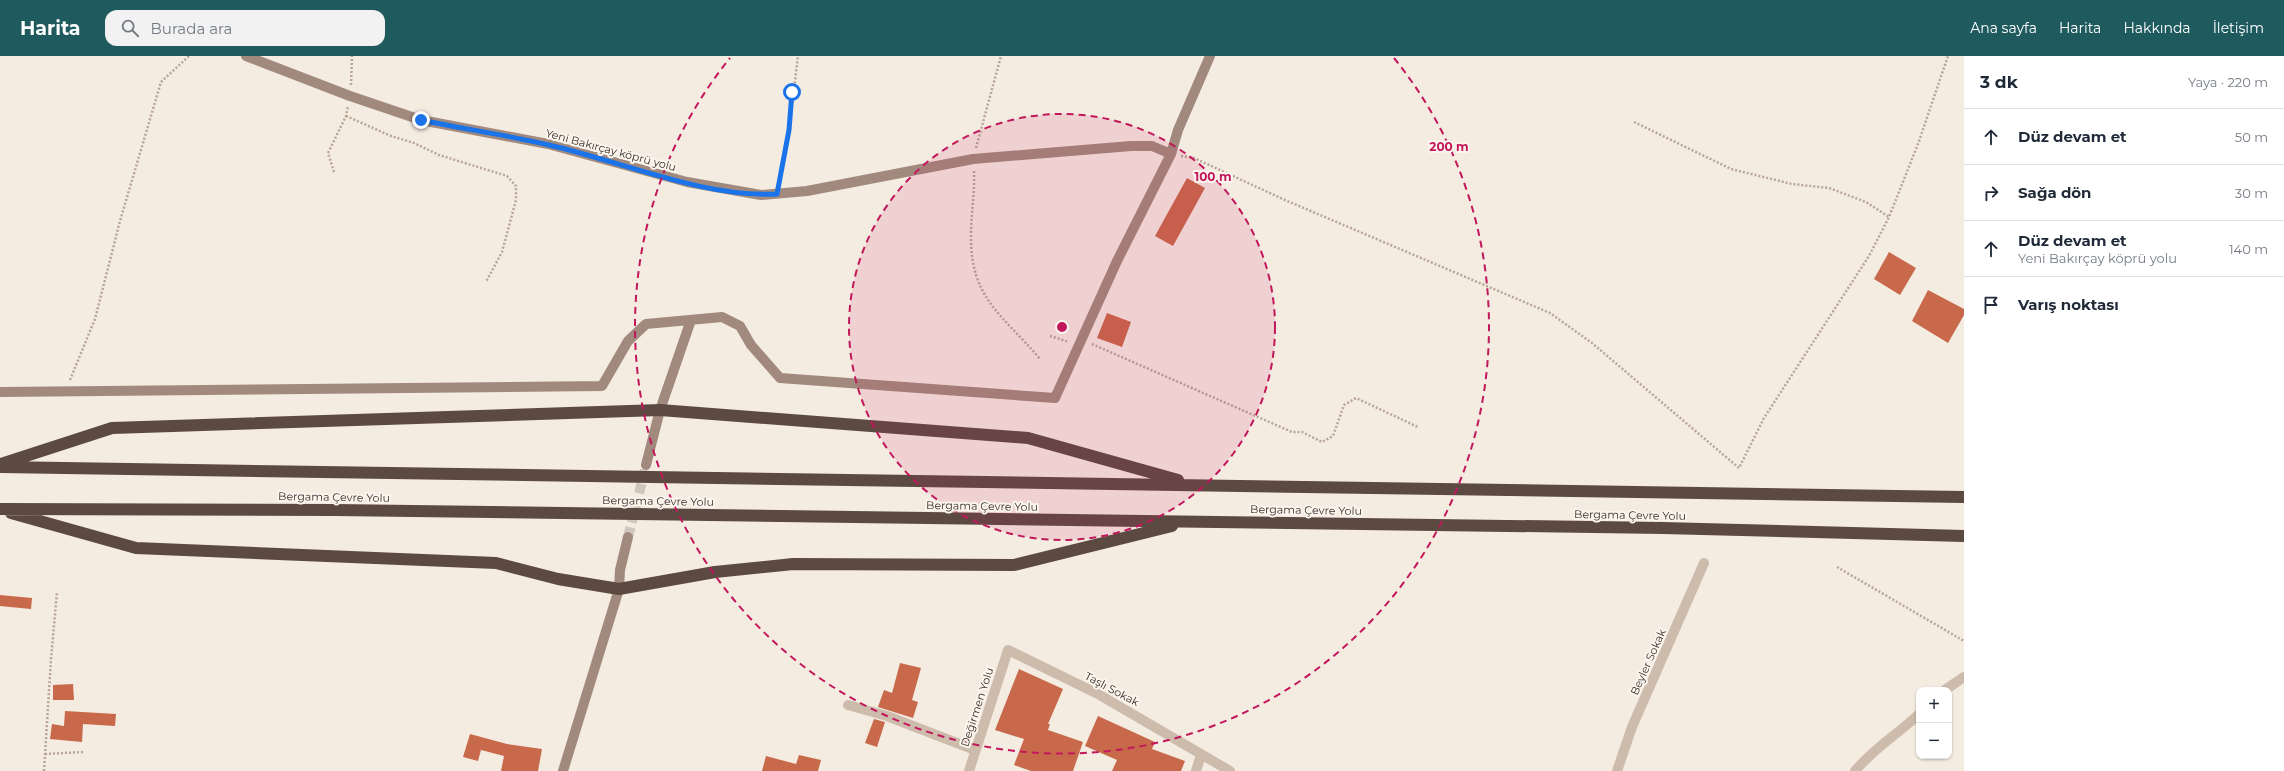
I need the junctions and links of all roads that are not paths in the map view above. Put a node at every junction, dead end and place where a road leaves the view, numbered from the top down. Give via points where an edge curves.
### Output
1 (246, 56) edge
2 (1210, 56) edge
3 (1171, 154) junction
4 (691, 320) junction
5 (0, 392) edge
6 (660, 410) junction
7 (646, 465) tunnel mouth
8 (0, 466) edge
9 (1195, 485) junction
10 (1964, 497) edge
11 (0, 509) edge
12 (1188, 522) junction
13 (1964, 536) edge
14 (628, 537) tunnel mouth
15 (1704, 563) dead end
16 (620, 589) junction
17 (1008, 650) joint
18 (1964, 677) edge
19 (1949, 687) edge
20 (848, 705) dead end
21 (1916, 717) edge
22 (975, 750) junction
23 (1201, 755) junction
24 (563, 771) edge
25 (968, 771) edge
26 (1196, 771) edge
27 (1230, 771) edge
28 (1617, 771) edge
29 (1856, 771) edge

1 - 3 street, Yeni Bakırçay köprü yolu via 421,120 548,144 718,189 761,195 807,191 973,159 1131,146 1152,146
2 - 3 street via 1178,130
3 - 4 street via 1117,261 1055,398 780,378 751,345 740,326 722,317
4 - 5 street via 646,324 628,340 602,386
4 - 6 street
6 - 7 street
6 - 8 highway via 112,428
6 - 9 highway via 1028,438
8 - 9 highway, Bergama Çevre Yolu
9 - 10 highway, Bergama Çevre Yolu
11 - 12 highway, Bergama Çevre Yolu via 335,510
11 - 16 highway via 136,548 496,563 558,579
12 - 13 highway, Bergama Çevre Yolu via 1663,528
12 - 16 highway via 1014,565 793,564 715,572
14 - 16 street via 620,570
15 - 28 street, Beyler Sokak via 1632,727
16 - 24 street
17 - 22 street, Değirmen Yolu
17 - 23 street, Taşlı Sokak via 1098,694
18 - 19 street
20 - 22 street via 887,716
21 - 29 street via 1869,754
22 - 25 street, Değirmen Yolu
23 - 26 street
23 - 27 street, Taşlı Sokak

